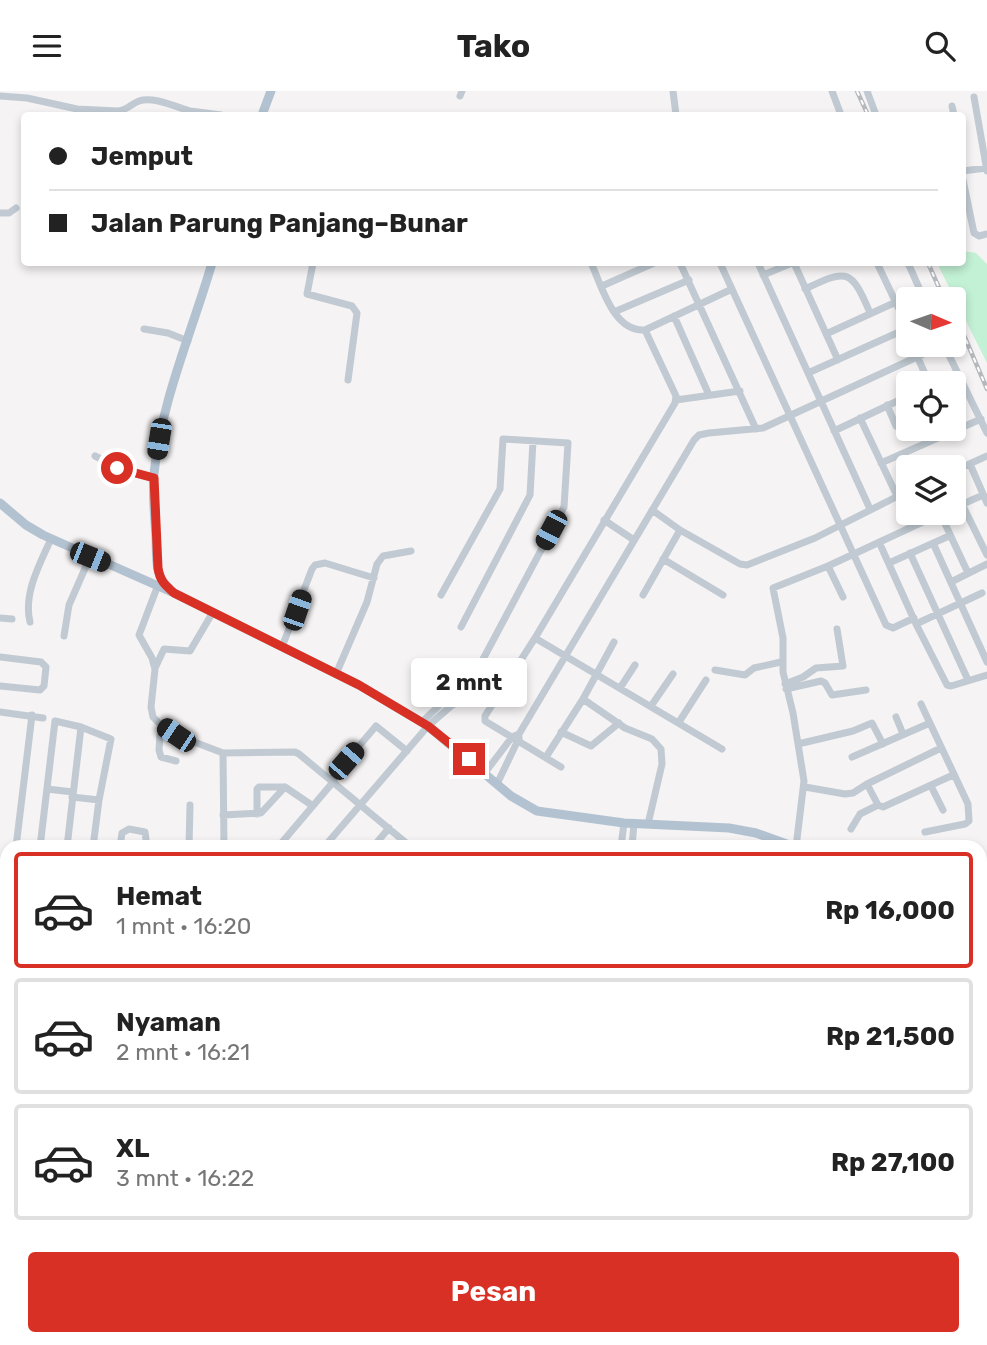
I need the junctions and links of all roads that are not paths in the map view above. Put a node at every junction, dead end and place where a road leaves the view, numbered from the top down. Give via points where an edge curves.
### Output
1 (271, 91) edge
2 (673, 91) edge
3 (832, 91) edge
4 (867, 91) edge
5 (0, 96) edge
6 (974, 97) dead end
7 (952, 106) dead end
8 (186, 112) edge
9 (263, 112) edge
10 (676, 112) edge
11 (840, 112) edge
12 (875, 112) edge
13 (953, 112) edge
14 (987, 169) edge
15 (966, 172) edge
16 (966, 193) edge
17 (16, 208) dead end
18 (0, 213) edge
19 (987, 234) edge
20 (211, 266) edge
21 (312, 266) edge
22 (592, 266) edge
23 (647, 266) edge
24 (682, 266) edge
25 (721, 266) edge
26 (760, 266) edge
27 (786, 266) edge
28 (794, 266) edge
29 (878, 266) edge
30 (909, 266) edge
31 (764, 275) junction
32 (689, 279) junction
33 (602, 286) junction
34 (919, 287) edge
35 (732, 289) junction
36 (805, 289) junction
37 (896, 302) joint
38 (699, 304) junction
39 (614, 312) junction
40 (870, 313) junction
41 (674, 316) junction
42 (144, 329) dead end
43 (645, 330) junction
44 (896, 333) edge
45 (826, 334) junction
46 (188, 341) junction
47 (950, 357) edge
48 (918, 358) joint
49 (838, 360) junction
50 (924, 371) edge
51 (808, 373) junction
52 (348, 380) dead end
53 (740, 391) junction
54 (709, 395) junction
55 (676, 400) junction
56 (821, 400) junction
57 (896, 401) edge
58 (887, 405) junction
59 (790, 416) junction
60 (860, 418) junction
61 (981, 419) junction
62 (966, 424) edge
63 (896, 426) edge
64 (756, 429) junction
65 (834, 431) junction
66 (987, 433) edge
67 (534, 441) junction
68 (928, 441) edge
69 (94, 456) dead end
70 (987, 456) edge
71 (881, 463) junction
72 (970, 464) junction
73 (966, 466) edge
74 (154, 478) junction
75 (896, 494) edge
76 (983, 495) junction
77 (896, 496) edge
78 (966, 502) edge
79 (0, 503) edge
80 (987, 503) edge
81 (870, 509) junction
82 (652, 510) junction
83 (966, 512) edge
84 (604, 520) junction
85 (841, 525) junction
86 (915, 525) edge
87 (945, 525) edge
88 (680, 530) junction
89 (949, 537) junction
90 (51, 539) junction
91 (634, 540) junction
92 (879, 542) junction
93 (933, 543) junction
94 (411, 551) dead end
95 (910, 553) junction
96 (853, 554) junction
97 (987, 555) edge
98 (90, 557) junction
99 (663, 559) junction
100 (157, 560) junction
101 (889, 563) junction
102 (987, 564) edge
103 (828, 566) junction
104 (968, 573) junction
105 (138, 576) junction
106 (374, 578) junction
107 (951, 583) junction
108 (158, 585) junction
109 (174, 593) junction
110 (982, 593) dead end
111 (442, 595) dead end
112 (643, 595) dead end
113 (723, 595) dead end
114 (843, 597) dead end
115 (961, 604) junction
116 (213, 612) junction
117 (938, 613) junction
118 (0, 618) edge
119 (12, 619) dead end
120 (915, 621) junction
121 (30, 622) dead end
122 (461, 627) dead end
123 (837, 629) dead end
124 (64, 636) dead end
125 (535, 638) junction
126 (614, 642) dead end
127 (282, 647) junction
128 (565, 655) junction
129 (0, 657) edge
130 (781, 662) junction
131 (987, 662) edge
132 (635, 665) dead end
133 (155, 669) junction
134 (715, 670) dead end
135 (336, 674) junction
136 (596, 674) junction
137 (673, 674) dead end
138 (987, 674) edge
139 (706, 680) dead end
140 (968, 680) junction
141 (0, 686) edge
142 (786, 687) junction
143 (620, 688) junction
144 (866, 690) dead end
145 (583, 699) junction
146 (921, 704) dead end
147 (651, 706) junction
148 (0, 712) edge
149 (32, 715) junction
150 (896, 717) dead end
151 (43, 718) dead end
152 (679, 722) junction
153 (619, 723) junction
154 (930, 723) junction
155 (425, 724) junction
156 (81, 727) junction
157 (561, 731) junction
158 (903, 734) junction
159 (176, 735) junction
160 (517, 737) junction
161 (798, 744) junction
162 (883, 744) junction
163 (941, 748) junction
164 (722, 749) dead end
165 (407, 751) junction
166 (219, 752) junction
167 (546, 757) junction
168 (852, 757) dead end
169 (176, 761) dead end
170 (561, 767) dead end
171 (484, 774) junction
172 (953, 775) junction
173 (332, 780) junction
174 (496, 784) junction
175 (867, 784) junction
176 (931, 786) junction
177 (285, 787) junction
178 (805, 787) junction
179 (47, 789) junction
180 (73, 794) junction
181 (99, 800) junction
182 (190, 805) dead end
183 (361, 805) junction
184 (878, 805) junction
185 (313, 806) junction
186 (943, 810) dead end
187 (257, 814) junction
188 (223, 815) junction
189 (624, 823) junction
190 (634, 823) junction
191 (648, 824) junction
192 (389, 828) junction
193 (851, 829) dead end
194 (925, 832) dead end
195 (17, 840) edge
196 (41, 840) edge
197 (67, 840) edge
198 (94, 840) edge
199 (121, 840) edge
200 (146, 840) edge
201 (189, 840) edge
202 (224, 840) edge
203 (284, 840) edge
204 (330, 840) edge
205 (379, 840) edge
206 (403, 840) edge
207 (622, 840) edge
208 (633, 840) edge
209 (776, 840) edge
210 (796, 840) edge

1 - 9 main road
2 - 10 street
3 - 11 street
4 - 12 street
5 - 8 street via 77,110 124,111 147,100
6 - 14 street
7 - 13 street
14 - 15 street
16 - 19 street via 974,233
17 - 18 street
20 - 46 main road
21 - 52 street via 307,294 352,306 357,313
22 - 33 street
23 - 33 street
24 - 32 street
25 - 35 street
26 - 31 street
27 - 31 street
28 - 36 street
29 - 37 street
30 - 34 street
31 - 51 street
32 - 38 street
32 - 39 street
33 - 39 street
35 - 38 street
35 - 59 street
36 - 40 street via 841,274 858,285
36 - 45 street
37 - 40 street
38 - 41 street
38 - 53 street
39 - 43 street via 630,329
40 - 45 street
41 - 43 street
41 - 54 street
42 - 46 street
43 - 55 street
44 - 49 street
45 - 49 street
46 - 74 main road via 159,439
47 - 61 street
48 - 50 street
48 - 56 street
49 - 51 street
51 - 56 street
53 - 54 street
53 - 64 street
54 - 55 street
55 - 84 street
56 - 59 street
56 - 65 street
57 - 58 street
58 - 60 street
58 - 63 street
59 - 64 street
59 - 85 street
60 - 65 street
60 - 71 street
61 - 62 street
61 - 66 street
64 - 82 street via 699,435
65 - 81 street
67 - 111 street via 503,439 499,489
67 - 122 street via 530,495
67 - 155 street via 568,443 564,507 465,693 457,698 452,695
68 - 71 street
69 - 74 street
70 - 72 street
71 - 75 street
72 - 73 street
72 - 76 street
74 - 100 main road
76 - 78 street
76 - 80 street
77 - 81 street
79 - 90 main road via 26,526
81 - 85 street
82 - 88 street
82 - 91 street
83 - 97 street
84 - 91 street
84 - 125 street
85 - 88 street via 747,565
85 - 96 street
86 - 92 street
87 - 89 street
88 - 99 street
89 - 93 street
89 - 104 street
90 - 98 main road
90 - 121 street via 28,604
91 - 128 street
92 - 96 street
92 - 101 street
93 - 95 street
93 - 107 street
94 - 106 street via 383,556
95 - 101 street
95 - 117 street
96 - 103 street
96 - 120 street via 886,625 893,628
98 - 105 main road
98 - 124 street via 69,605
99 - 112 street
99 - 113 street
100 - 105 main road via 153,572
100 - 109 main road via 162,583
101 - 120 street
102 - 104 street
103 - 114 street
103 - 130 street via 773,588 783,638
104 - 107 street
105 - 108 main road
106 - 127 street via 325,563 315,565
106 - 135 street
107 - 115 street
108 - 109 main road
108 - 133 street via 139,635
109 - 116 main road
110 - 115 street
115 - 117 street
115 - 131 street
116 - 127 main road
116 - 133 street via 190,650 164,649
117 - 120 street
117 - 140 street
118 - 119 street
120 - 140 street via 947,685
123 - 142 street via 843,666 814,669
125 - 128 street
125 - 160 street via 485,716 485,721
126 - 136 street
127 - 135 main road
128 - 136 street
128 - 160 street
129 - 141 street via 41,662 46,667 40,690
130 - 134 street via 754,668 745,675
130 - 142 street
132 - 143 street
133 - 159 street via 152,713
135 - 155 main road
136 - 143 street
136 - 145 street
137 - 147 street
138 - 140 street
139 - 152 street
142 - 144 street via 821,681 832,695
142 - 161 street
143 - 147 street
145 - 153 street
145 - 157 street
146 - 154 street
147 - 152 street
148 - 149 street
149 - 151 street
149 - 195 street
150 - 158 street
152 - 164 street
153 - 157 street via 591,746
153 - 191 street via 652,739 663,756
154 - 158 street
154 - 163 street
155 - 165 street
155 - 171 main road
156 - 179 street via 55,720
156 - 180 street
156 - 181 street via 111,739
157 - 167 street
158 - 162 street
159 - 166 street
159 - 169 street via 160,734 159,750 160,757
160 - 167 street
160 - 171 street
160 - 174 street
161 - 162 street via 870,723
161 - 178 street
162 - 168 street
163 - 172 street
163 - 175 street
165 - 173 street via 376,726
165 - 183 street
166 - 173 street via 295,752
166 - 188 street
167 - 170 street
171 - 174 main road
172 - 176 street
172 - 194 street via 968,804 969,821
173 - 183 street
173 - 185 street
174 - 189 main road via 537,811
175 - 178 street via 845,795
175 - 184 street
176 - 184 street via 883,807
176 - 186 street
177 - 185 street
177 - 187 street
177 - 187 street via 257,787
178 - 210 street
179 - 180 street
179 - 196 street
180 - 181 street
180 - 197 street
181 - 198 street
182 - 201 street
183 - 192 street
183 - 204 street
184 - 193 street via 860,814
185 - 203 street
187 - 188 street
188 - 202 street
189 - 190 main road
189 - 207 street
190 - 191 main road
190 - 208 street
191 - 209 main road via 729,828
192 - 205 street
192 - 206 street
199 - 200 street via 129,829 145,832

